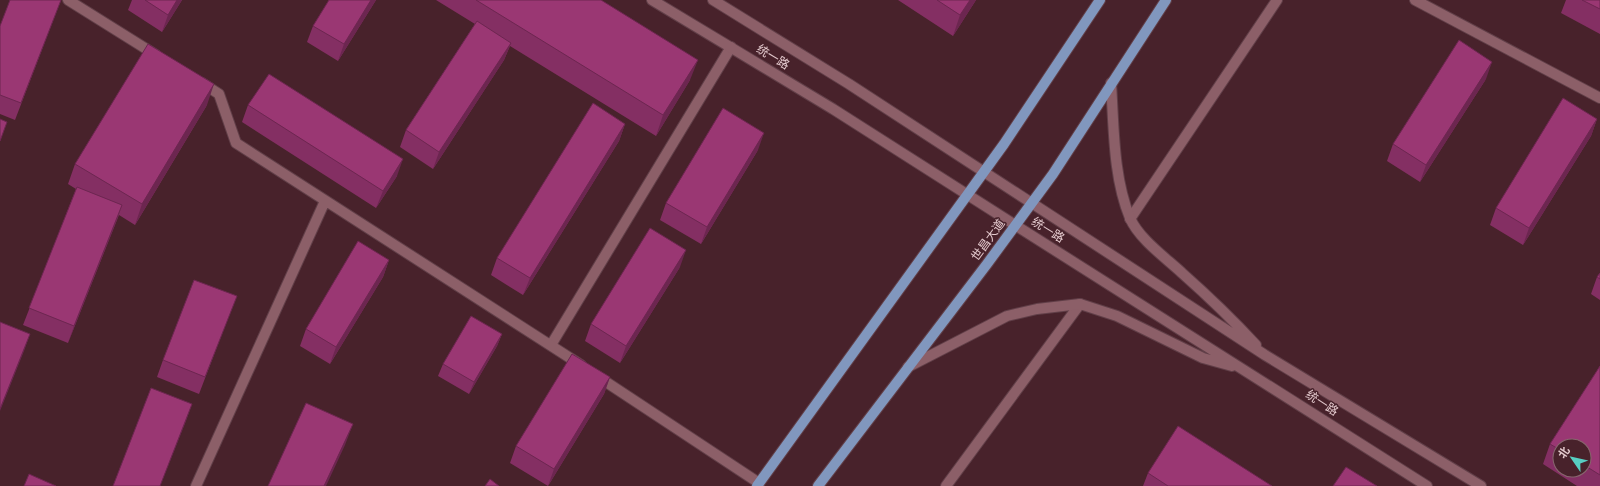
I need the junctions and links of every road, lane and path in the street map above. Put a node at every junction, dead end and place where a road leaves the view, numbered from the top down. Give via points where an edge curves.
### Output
1 (68, 0) edge
2 (652, 0) edge
3 (713, 0) edge
4 (1100, 0) edge
5 (1166, 0) edge
6 (1277, 0) edge
7 (1414, 0) edge
8 (731, 47) junction
9 (164, 60) edge
10 (192, 77) edge
11 (1111, 83) junction
12 (1600, 98) edge
13 (984, 172) junction
14 (967, 195) junction
15 (326, 201) junction
16 (1032, 203) junction
17 (1130, 220) junction
18 (1015, 225) junction
19 (1080, 304) junction
20 (551, 345) junction
21 (1265, 355) junction
22 (908, 367) junction
23 (1243, 369) junction
24 (758, 484) edge
25 (196, 486) edge
26 (818, 486) edge
27 (946, 486) edge
28 (1427, 486) edge
29 (1481, 486) edge

1 - 9 main road
2 - 8 main road, 统一路
3 - 13 main road, 统一路
4 - 13 main road
5 - 11 main road, 世昌大道
6 - 17 main road
7 - 12 main road
8 - 14 main road, 统一路 via 833,108
8 - 20 main road
10 - 15 main road via 219,94 236,143
11 - 16 main road, 世昌大道
11 - 17 main road via 1117,168
13 - 14 main road
13 - 16 main road, 统一路
14 - 18 main road, 统一路
14 - 24 main road
15 - 20 main road
15 - 25 main road
16 - 18 main road, 世昌大道
16 - 21 main road, 统一路
17 - 21 main road via 1144,238 1231,318
18 - 22 main road, 世昌大道
18 - 23 main road, 统一路
19 - 22 main road via 1037,309 1007,316
19 - 23 main road via 1117,316 1203,358
19 - 27 main road
20 - 24 main road
21 - 29 main road, 统一路
22 - 26 main road, 世昌大道
23 - 28 main road, 统一路

